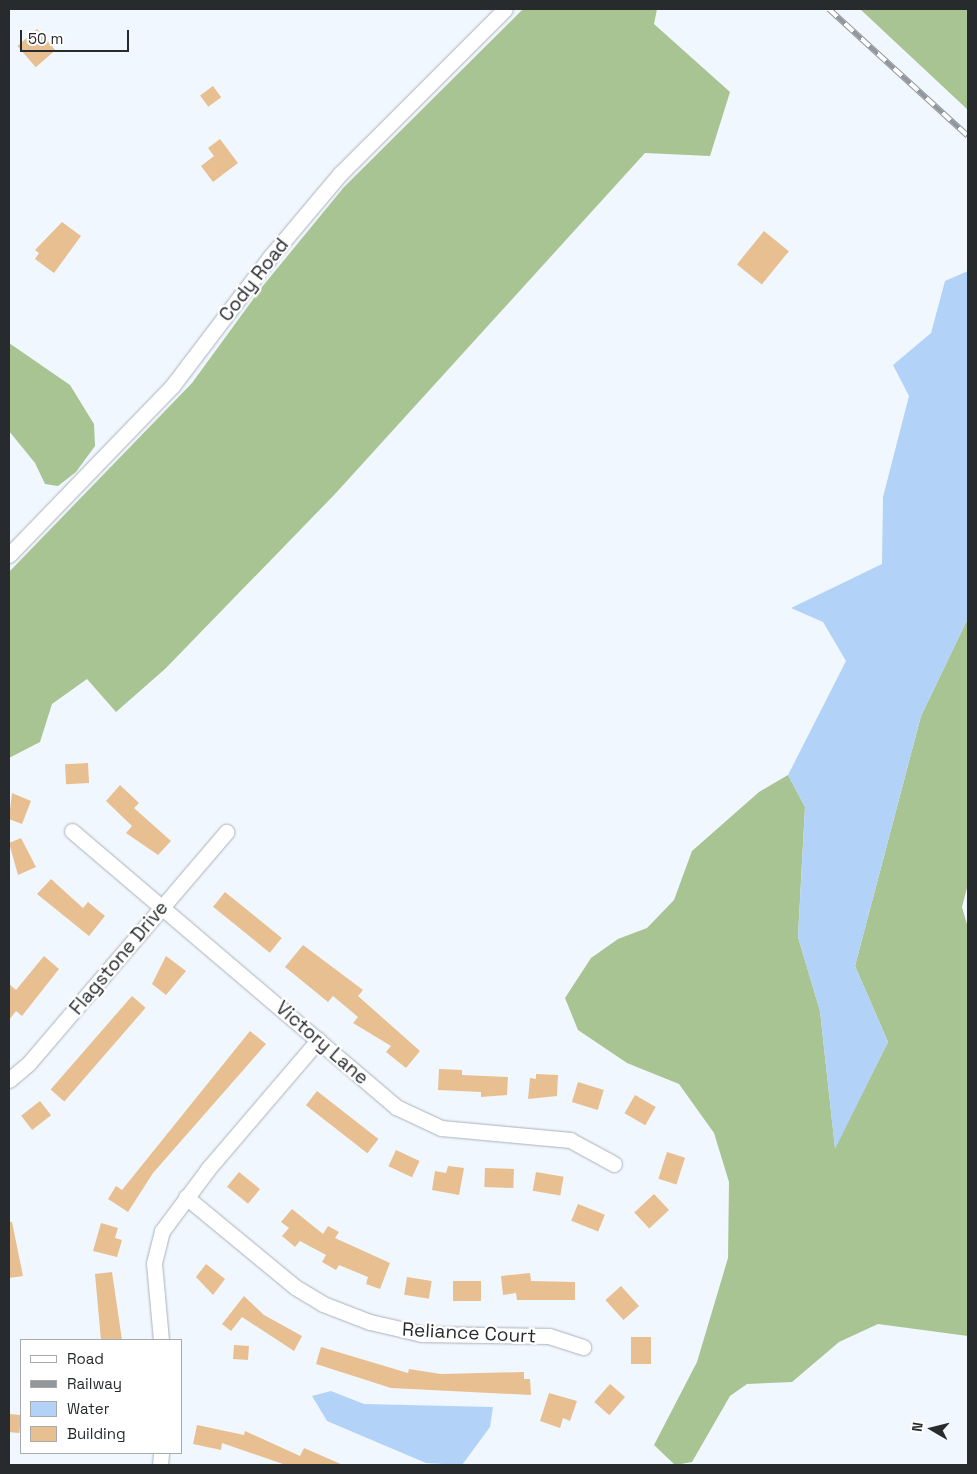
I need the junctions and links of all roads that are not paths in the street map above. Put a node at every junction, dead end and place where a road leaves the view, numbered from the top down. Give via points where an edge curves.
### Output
1 (506, 9) edge
2 (9, 556) edge
3 (72, 831) dead end
4 (226, 832) dead end
5 (162, 907) junction
6 (318, 1040) junction
7 (9, 1080) edge
8 (614, 1164) dead end
9 (186, 1197) junction
10 (161, 1339) edge
11 (583, 1347) dead end

1 - 2 street, Cody Road via 340,174 270,257 178,379
3 - 5 street, Victory Lane
4 - 5 street, Flagstone Drive
5 - 6 street, Victory Lane
5 - 7 street, Flagstone Drive via 29,1063
6 - 8 street, Victory Lane via 418,1120 441,1128 570,1140
6 - 9 street
9 - 10 street via 162,1231 155,1256
9 - 11 street, Reliance Court via 295,1287 370,1322 422,1334 549,1336

